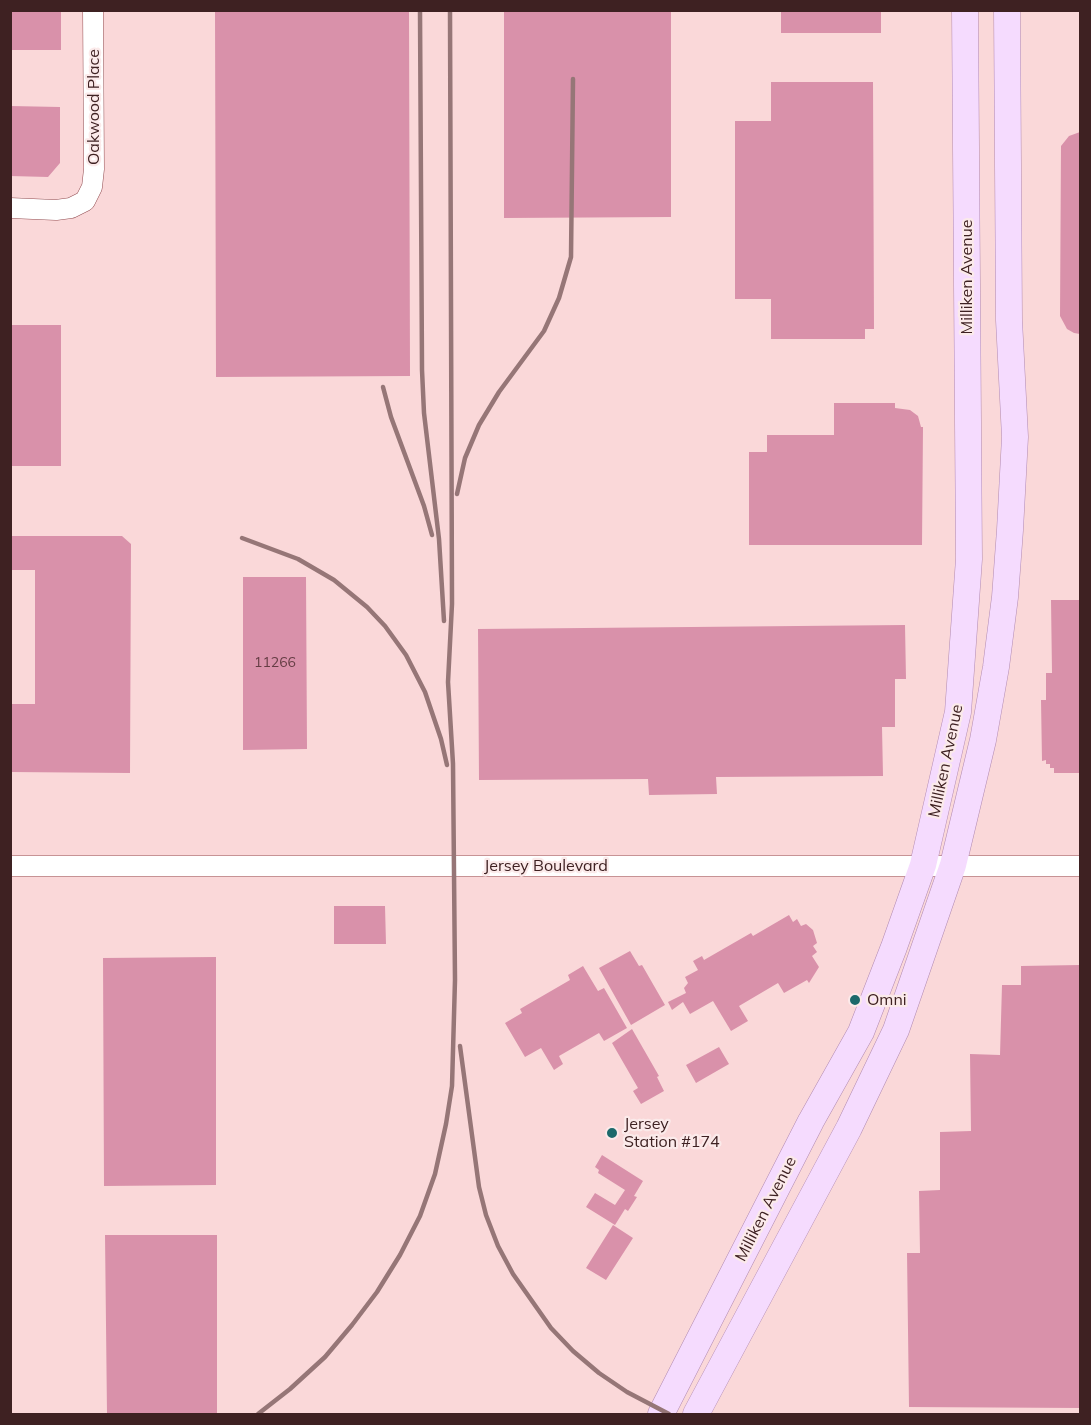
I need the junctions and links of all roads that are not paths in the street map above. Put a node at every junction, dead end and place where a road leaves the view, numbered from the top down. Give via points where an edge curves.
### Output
1 (93, 10) edge
2 (964, 10) edge
3 (1006, 10) edge
4 (10, 208) edge
5 (923, 865) junction
6 (953, 865) junction
7 (1080, 866) edge
8 (10, 867) edge
9 (661, 1414) edge
10 (696, 1414) edge

1 - 4 street, Oakwood Place via 92,187 85,201 71,208
2 - 5 main road, Milliken Avenue via 969,559 958,712
3 - 6 main road, Milliken Avenue via 1015,437 1010,530 996,667
5 - 6 street, Jersey Boulevard
5 - 8 street, Jersey Boulevard
5 - 9 main road, Milliken Avenue via 861,1032 811,1121
6 - 7 street, Jersey Boulevard
6 - 10 main road, Milliken Avenue via 897,1030

